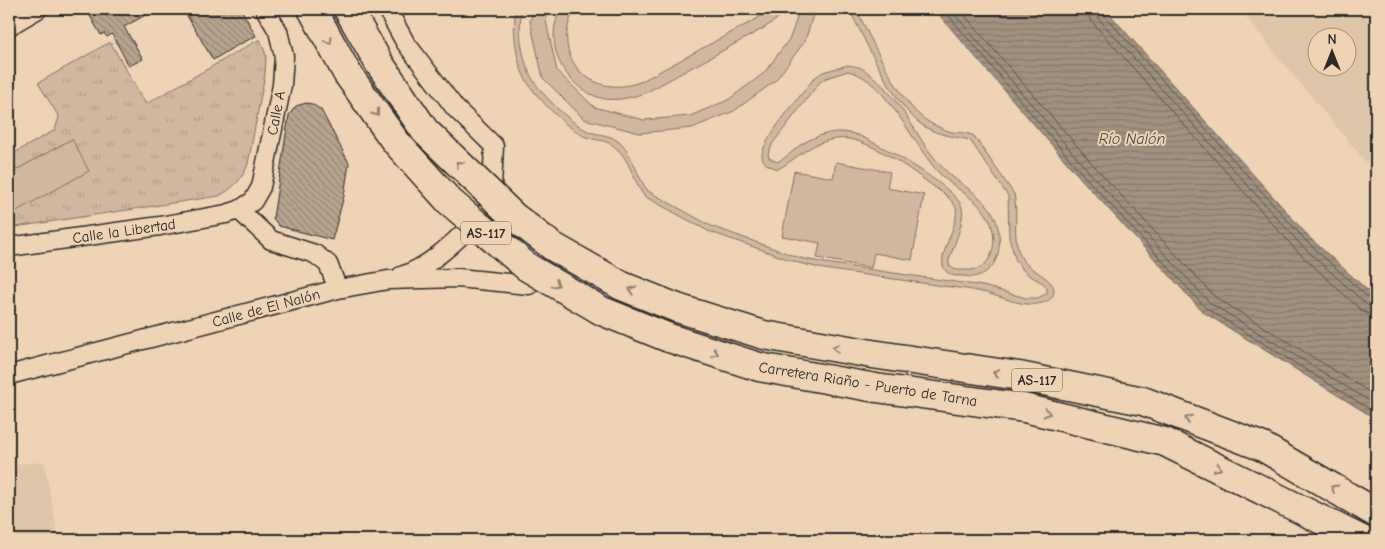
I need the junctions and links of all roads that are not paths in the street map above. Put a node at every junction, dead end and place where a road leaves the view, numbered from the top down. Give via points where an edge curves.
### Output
1 (38, 9) edge
2 (265, 9) edge
3 (312, 9) edge
4 (348, 9) edge
5 (388, 9) edge
6 (9, 26) edge
7 (239, 210) junction
8 (9, 247) edge
9 (388, 280) junction
10 (529, 284) dead end
11 (338, 289) junction
12 (9, 375) edge
13 (1376, 513) edge
14 (1362, 540) edge

1 - 6 street
2 - 7 street, Calle A via 278,31 284,56 282,85 261,187 252,201
3 -> 14 highway, Carretera Riaño - Puerto de Tarna / AS-117, bridge via 348,74 395,141 449,201 527,267 602,311 669,338 759,367 876,388 1024,408 1164,442
13 -> 4 highway, Carretera Riaño - Puerto de Tarna / AS-117, bridge via 1263,447 1143,402 1019,376 764,335 677,308 622,286 552,246 513,216 425,131 379,63
5 - 9 street via 406,42 456,108 494,146 491,207 430,262 413,273
7 - 8 street, Calle la Libertad via 160,226
7 - 11 street via 272,240 315,254 328,264
9 - 10 street, Calle de El Nalón via 458,278
9 - 11 street, Calle de El Nalón
11 - 12 street, Calle de El Nalón

